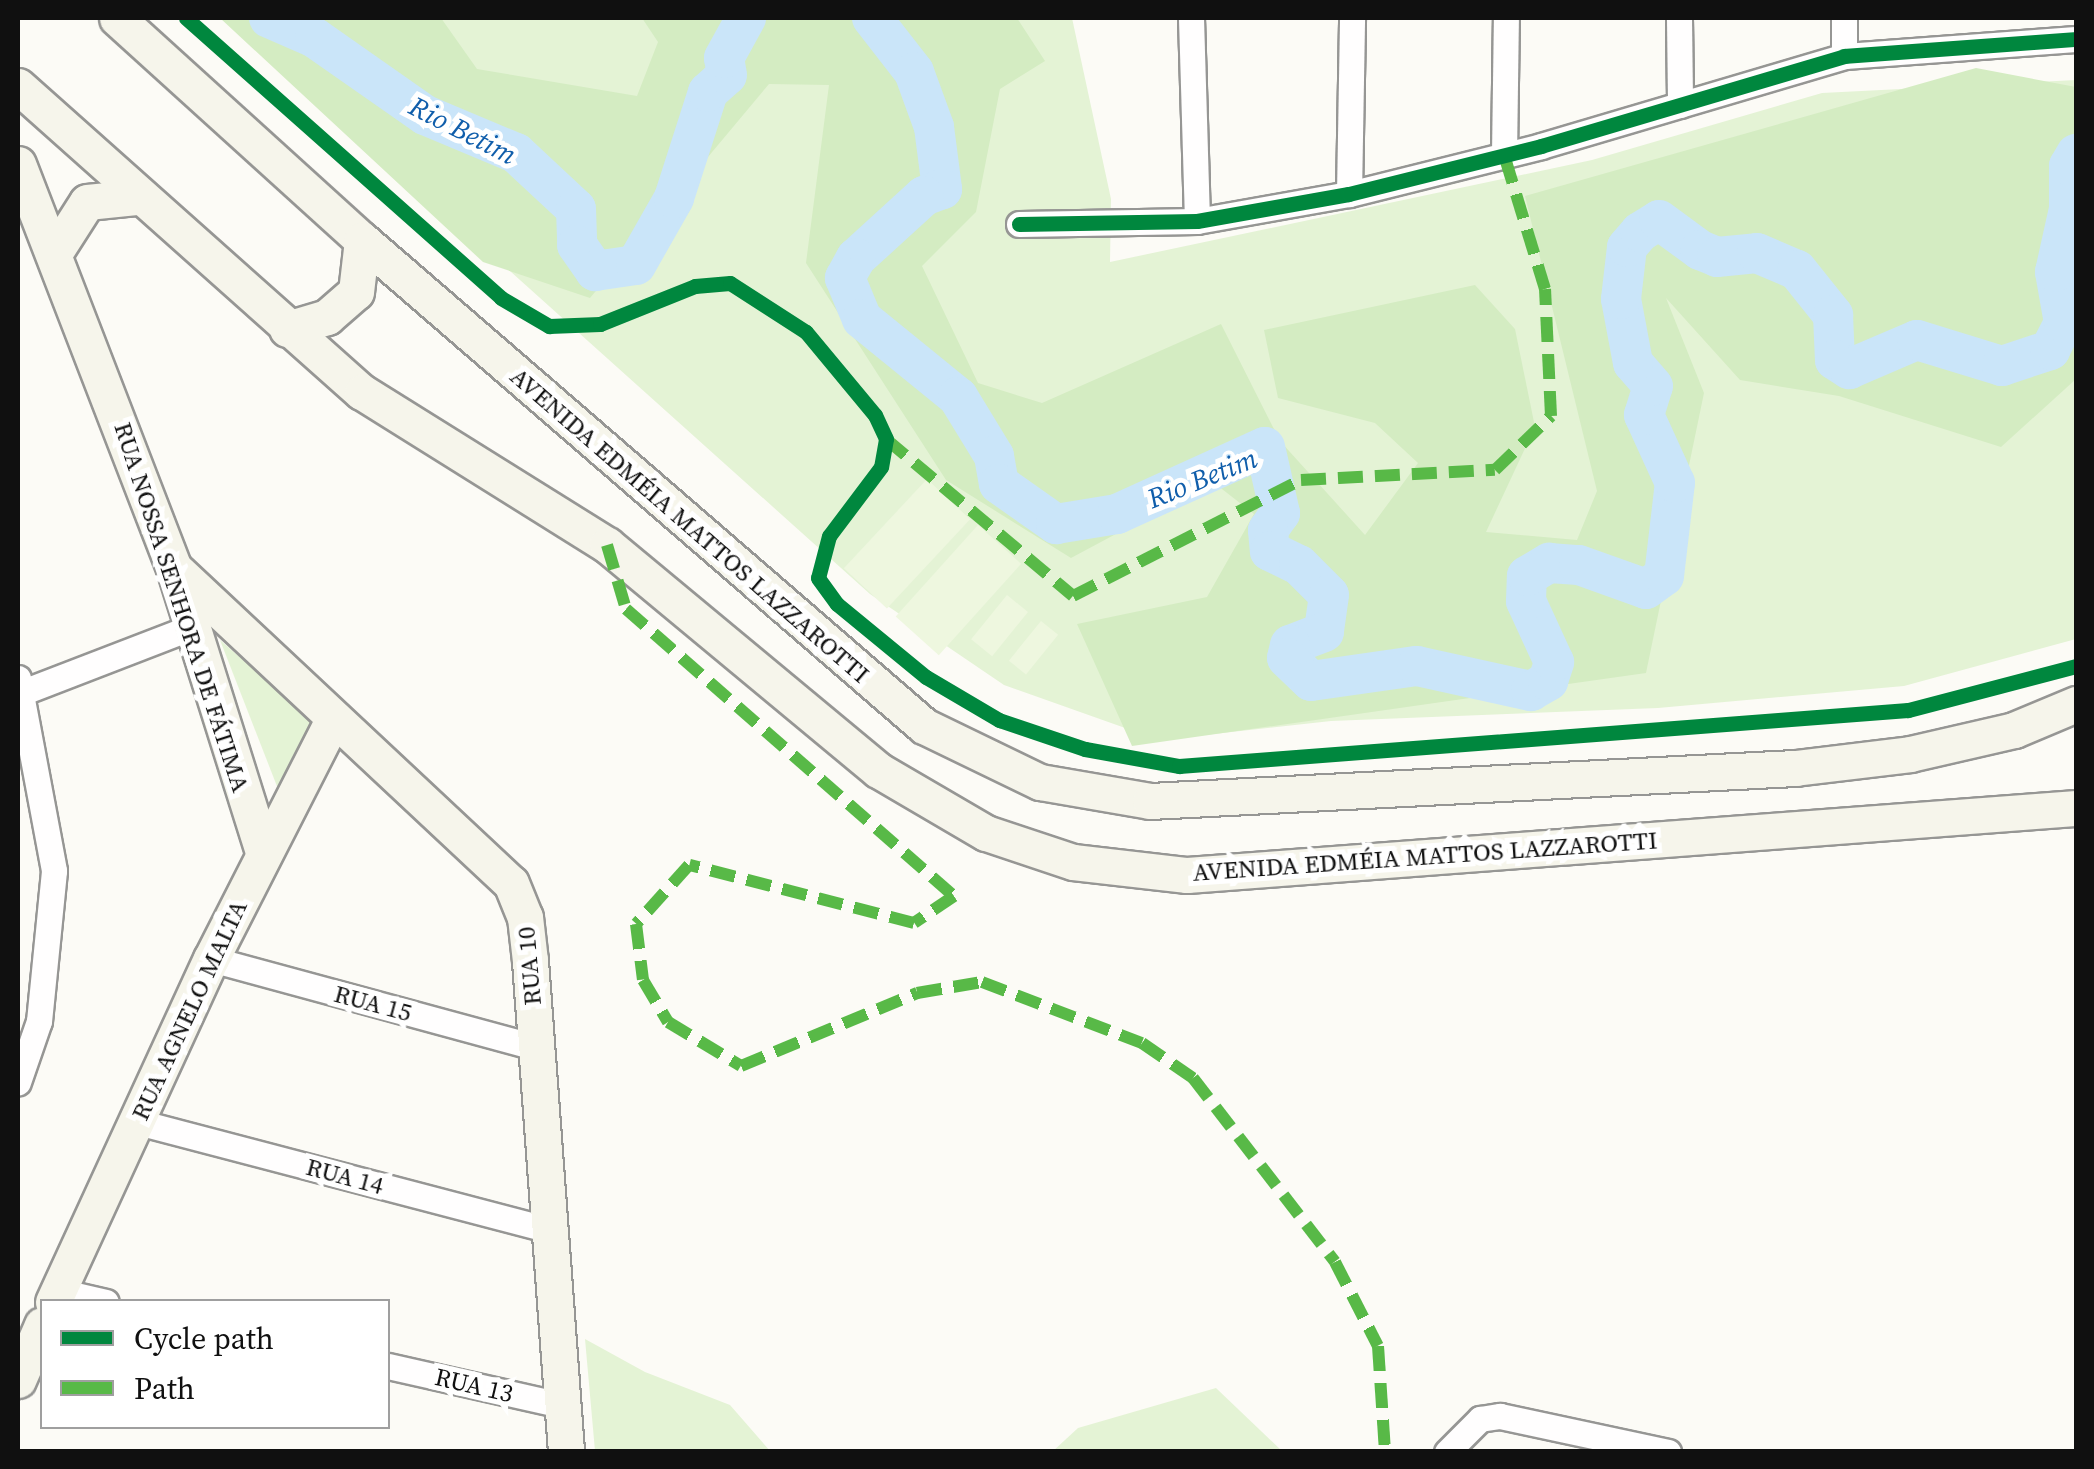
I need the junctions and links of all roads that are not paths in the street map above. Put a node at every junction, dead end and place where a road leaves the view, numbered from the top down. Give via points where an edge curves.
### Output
1 (118, 18) edge
2 (1191, 18) edge
3 (1352, 18) edge
4 (1506, 18) edge
5 (1680, 18) edge
6 (1844, 18) edge
7 (2019, 28) edge
8 (2076, 39) edge
9 (1844, 56) junction
10 (18, 86) edge
11 (1680, 105) junction
12 (1504, 156) junction
13 (18, 164) edge
14 (1349, 194) junction
15 (136, 197) junction
16 (1198, 221) junction
17 (1018, 224) dead end
18 (362, 240) junction
19 (55, 252) junction
20 (287, 329) junction
21 (174, 568) junction
22 (192, 627) junction
23 (19, 688) edge
24 (2076, 704) edge
25 (332, 722) junction
26 (2076, 808) edge
27 (263, 852) junction
28 (210, 959) junction
29 (535, 1047) junction
30 (18, 1082) edge
31 (138, 1122) junction
32 (551, 1230) junction
33 (56, 1296) edge
34 (81, 1299) edge
35 (40, 1330) edge
36 (390, 1366) edge
37 (18, 1380) edge
38 (561, 1405) junction
39 (1626, 1446) edge
40 (566, 1452) edge
41 (1448, 1452) edge
42 (1668, 1452) edge

1 - 18 main road, AVENIDA EDMÉIA MATTOS LAZZAROTTI
2 - 16 street
3 - 14 street
4 - 12 street
5 - 11 street
6 - 9 street
7 - 8 street
7 - 9 street
9 - 11 street
10 - 15 main road, AVENIDA EDMÉIA MATTOS LAZZAROTTI
11 - 12 street
12 - 14 street
13 - 19 main road, RUA NOSSA SENHORA DE FÁTIMA
14 - 16 street
15 - 19 main road via 87,202
15 - 20 main road, AVENIDA EDMÉIA MATTOS LAZZAROTTI
16 - 17 street
18 - 20 main road via 356,292 328,317
18 - 24 main road, AVENIDA EDMÉIA MATTOS LAZZAROTTI via 924,726 1040,782 1150,801 1795,768 1910,754 2014,730
19 - 21 main road, RUA NOSSA SENHORA DE FÁTIMA
20 - 26 main road, AVENIDA EDMÉIA MATTOS LAZZAROTTI via 362,392 607,545 878,770 986,833 1073,862 1187,875
21 - 22 main road, RUA NOSSA SENHORA DE FÁTIMA
21 - 25 main road, RUA 10
22 - 23 street
22 - 27 main road, RUA NOSSA SENHORA DE FÁTIMA
23 - 30 street via 54,871 40,1022
25 - 27 main road, RUA AGNELO MALTA
25 - 29 main road, RUA 10 via 511,883 525,918
27 - 28 main road, RUA AGNELO MALTA
28 - 29 street, RUA 15
28 - 31 main road, RUA AGNELO MALTA
29 - 32 main road, RUA 10
31 - 32 street, RUA 14
31 - 33 main road, RUA AGNELO MALTA
32 - 38 main road, RUA 10
33 - 34 street
35 - 37 main road
36 - 38 street, RUA 13
38 - 40 main road, RUA 10
39 - 41 street via 1500,1416 1480,1419
39 - 42 street

